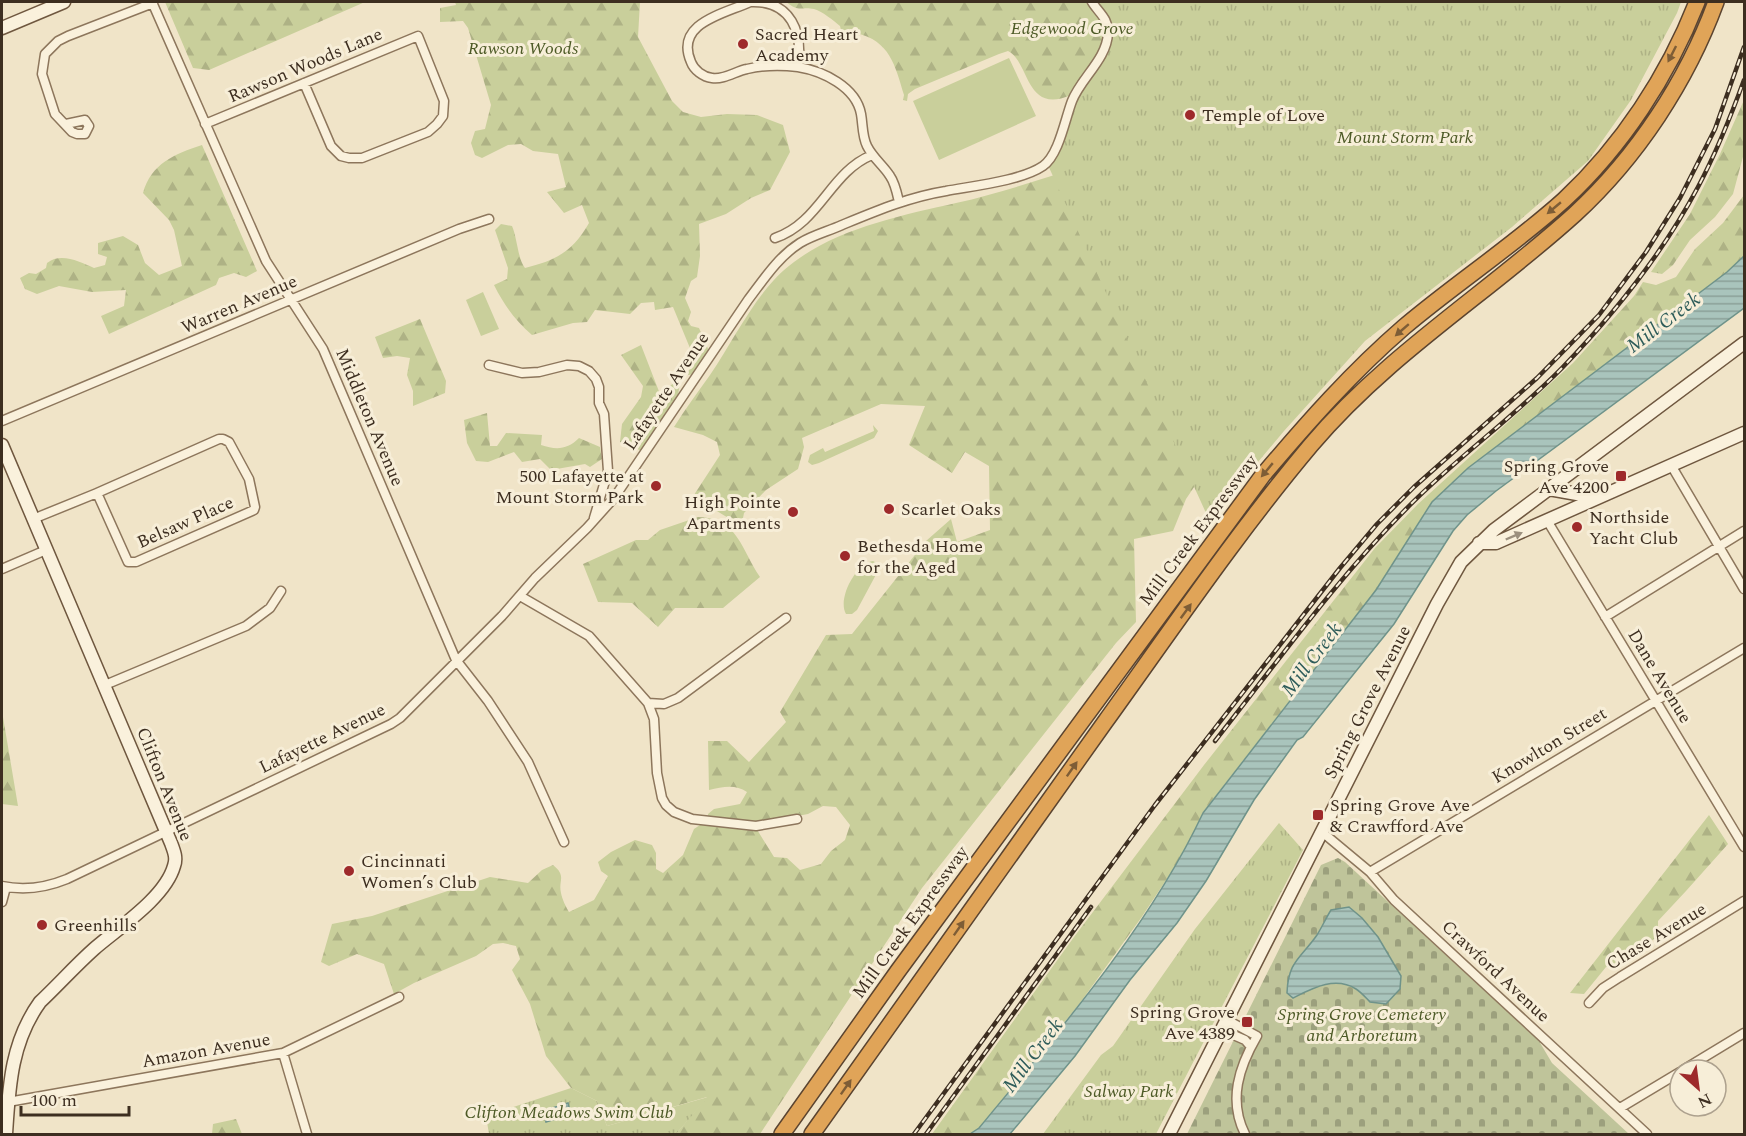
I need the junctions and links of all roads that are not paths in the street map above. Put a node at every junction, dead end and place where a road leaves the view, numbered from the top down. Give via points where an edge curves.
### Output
1 (64, 2) edge
2 (153, 2) edge
3 (1092, 2) edge
4 (1697, 2) edge
5 (1716, 2) edge
6 (2, 28) edge
7 (798, 67) junction
8 (304, 83) junction
9 (66, 124) dead end
10 (205, 124) junction
11 (872, 155) junction
12 (899, 202) junction
13 (489, 219) dead end
14 (775, 238) dead end
15 (292, 300) junction
16 (1744, 343) edge
17 (489, 365) dead end
18 (2, 421) edge
19 (1744, 433) edge
20 (2, 445) edge
21 (1671, 465) junction
22 (1549, 489) junction
23 (97, 494) junction
24 (1606, 494) junction
25 (33, 519) junction
26 (594, 521) junction
27 (1548, 522) junction
28 (1744, 531) edge
29 (1479, 543) junction
30 (1719, 546) junction
31 (46, 550) junction
32 (2, 569) edge
33 (1744, 589) edge
34 (281, 591) dead end
35 (520, 596) junction
36 (1605, 616) junction
37 (786, 618) dead end
38 (1744, 648) edge
39 (456, 660) junction
40 (105, 685) junction
41 (1656, 701) junction
42 (648, 703) junction
43 (796, 819) dead end
44 (167, 832) junction
45 (1322, 832) junction
46 (564, 842) dead end
47 (1744, 847) edge
48 (1370, 872) junction
49 (4, 887) edge
50 (1744, 901) edge
51 (2, 902) edge
52 (399, 997) dead end
53 (1589, 1003) dead end
54 (1225, 1025) junction
55 (1744, 1033) edge
56 (1251, 1047) junction
57 (283, 1053) junction
58 (1703, 1058) edge
59 (1668, 1079) edge
60 (8, 1102) junction
61 (1620, 1108) junction
62 (6, 1134) edge
63 (307, 1134) edge
64 (782, 1134) edge
65 (812, 1134) edge
66 (1169, 1134) edge
67 (1245, 1134) edge
68 (1647, 1134) edge

1 - 6 main road
2 - 9 street via 68,36 45,54 44,82 55,114
2 - 10 street, Middleton Avenue
3 - 12 street, Lafayette Avenue via 1106,22 1106,42 1072,100 1047,163 1033,171 979,186
4 -> 64 highway, Mill Creek Expressway via 1648,97 1611,151 1563,200 1404,327 1363,365 1263,475
65 -> 5 highway, Mill Creek Expressway via 1170,632 1311,444 1365,387 1542,242 1600,189 1658,116 1688,64
7 - 7 street via 800,41 794,24 782,10 768,3 750,2 699,25 689,36 691,63 711,78 766,66
7 - 11 street via 823,74 852,96
8 - 8 street, Rawson Woods Lane via 331,146 349,158 362,158 428,132 443,116 444,101 418,36
8 - 10 street, Rawson Woods Lane
10 - 15 street, Middleton Avenue via 266,261
11 - 12 street via 890,176
11 - 14 street via 849,169 800,225
12 - 26 street, Lafayette Avenue via 802,242 770,270 614,498
13 - 15 street, Warren Avenue
15 - 18 street, Warren Avenue
15 - 39 street, Middleton Avenue via 323,349
16 - 22 main road, Spring Grove Avenue
17 - 26 street via 522,373 579,366 596,379 604,414 608,471
19 - 21 main road
20 - 25 main road, Clifton Avenue
21 - 24 main road
21 - 30 street
22 - 24 main road
22 - 29 main road, Spring Grove Avenue
23 - 23 street, Belsaw Place via 128,562 255,507 249,479 224,438
23 - 25 street, Belsaw Place
24 - 27 main road
25 - 31 main road, Clifton Avenue
26 - 35 street, Lafayette Avenue
29 -> 27 main road via 1496,543
27 - 36 street, Dane Avenue
28 - 30 street
29 - 45 main road, Spring Grove Avenue via 1450,578
30 - 33 street
30 - 36 street
31 - 32 street
31 - 40 main road, Clifton Avenue
34 - 40 street via 270,608 246,626
35 - 39 street, Lafayette Avenue
35 - 42 street via 589,636
36 - 41 street, Dane Avenue
37 - 42 street via 678,698 664,704
38 - 41 street, Knowlton Street
39 - 44 street, Lafayette Avenue via 391,724
39 - 46 street, Middleton Avenue via 528,762
40 - 44 main road, Clifton Avenue
41 - 47 street, Dane Avenue
41 - 48 street, Knowlton Street
42 - 43 street via 654,719 662,798 674,812 692,819 757,826
44 - 49 street, Lafayette Avenue via 55,884 29,889
44 - 60 main road, Clifton Avenue via 175,852 169,877 146,905 93,949 33,1012 14,1056
45 - 48 street, Crawford Avenue
45 - 54 main road, Spring Grove Avenue
48 - 61 street, Crawford Avenue via 1394,900
49 - 51 street
50 - 53 street, Chase Avenue via 1603,988
52 - 57 street, Amazon Avenue
54 - 56 street
54 - 56 street via 1257,1036
54 - 66 main road, Spring Grove Avenue
55 - 58 street
56 - 67 street via 1236,1088
57 - 60 street, Amazon Avenue
57 - 63 street
59 - 61 street
60 - 62 main road, Clifton Avenue
61 - 68 street, Crawford Avenue

